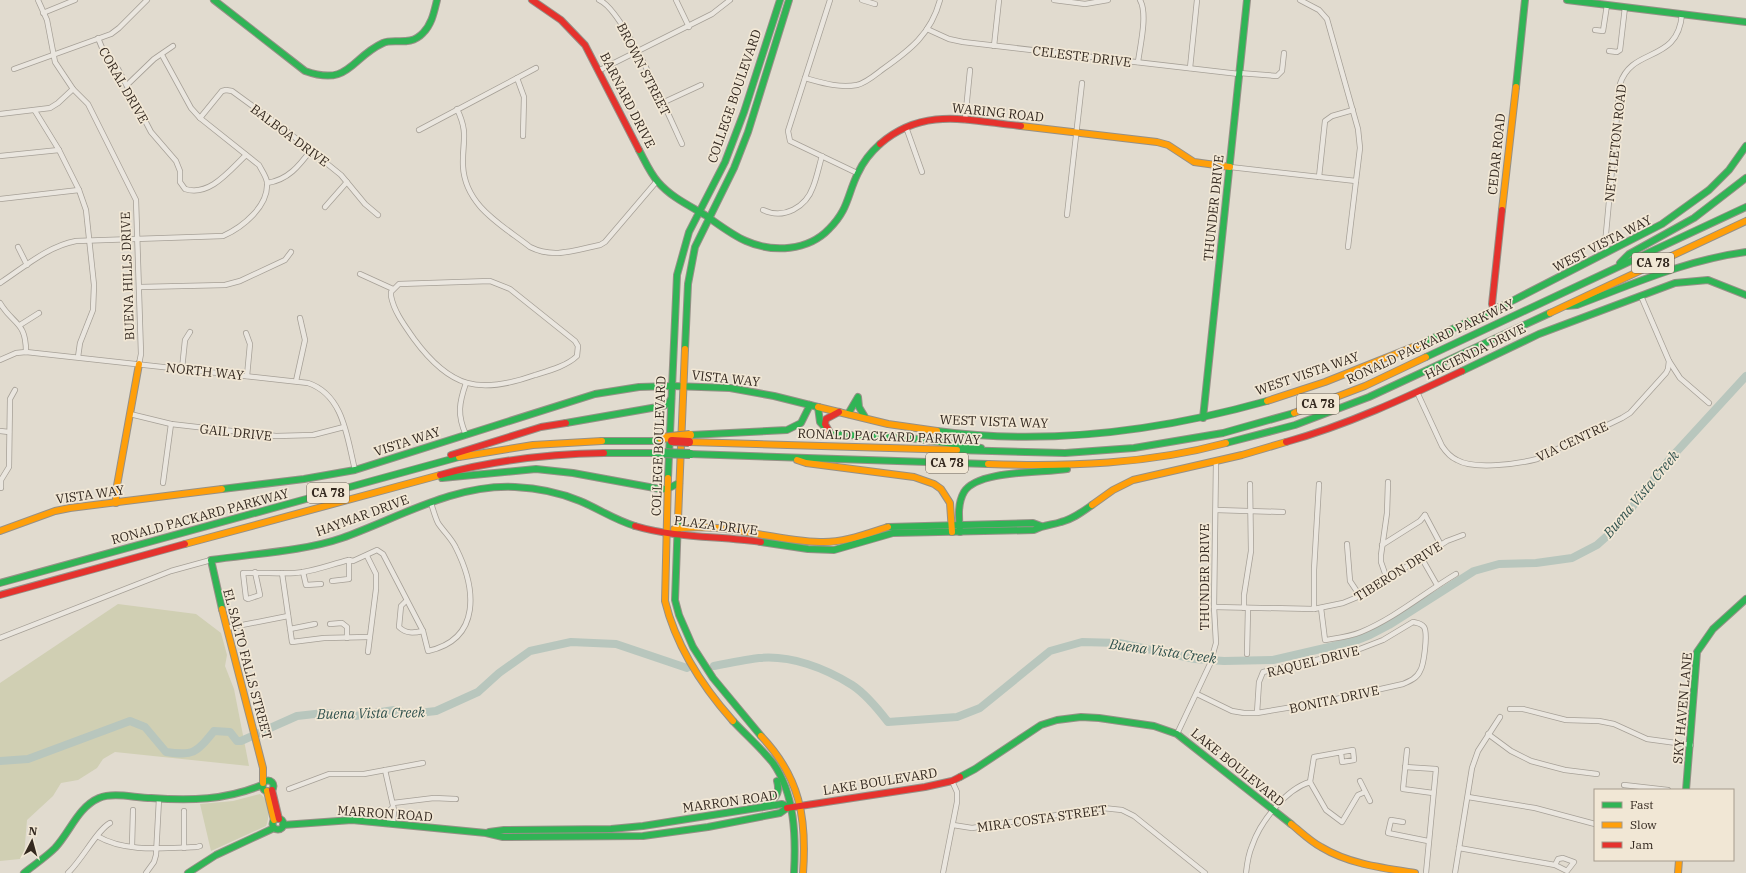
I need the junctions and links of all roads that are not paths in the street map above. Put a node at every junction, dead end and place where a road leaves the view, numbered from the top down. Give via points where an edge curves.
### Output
1 (38, 0) edge
2 (75, 0) edge
3 (147, 0) edge
4 (214, 0) edge
5 (437, 0) edge
6 (532, 0) edge
7 (599, 0) edge
8 (676, 0) edge
9 (730, 0) edge
10 (780, 0) edge
11 (789, 0) edge
12 (830, 0) edge
13 (862, 0) edge
14 (940, 0) edge
15 (999, 0) edge
16 (1054, 0) edge
17 (1108, 0) edge
18 (1140, 0) edge
19 (1197, 0) edge
20 (1247, 0) edge
21 (1300, 0) edge
22 (1525, 0) edge
23 (1567, 0) edge
24 (1605, 3) edge
25 (875, 4) dead end
26 (1625, 7) junction
27 (44, 13) junction
28 (1682, 14) junction
29 (1746, 22) edge
30 (689, 26) junction
31 (927, 29) junction
32 (1595, 30) dead end
33 (98, 38) junction
34 (173, 46) dead end
35 (994, 46) junction
36 (1609, 51) dead end
37 (637, 52) junction
38 (1284, 53) dead end
39 (53, 54) junction
40 (162, 55) junction
41 (1138, 62) junction
42 (536, 68) dead end
43 (1190, 68) junction
44 (14, 69) dead end
45 (600, 70) junction
46 (970, 70) dead end
47 (1239, 74) junction
48 (517, 78) junction
49 (805, 78) junction
50 (1082, 83) dead end
51 (127, 85) junction
52 (701, 85) dead end
53 (73, 88) junction
54 (662, 103) junction
55 (457, 109) junction
56 (1353, 110) junction
57 (35, 111) junction
58 (0, 114) edge
59 (200, 118) junction
60 (965, 120) junction
61 (906, 127) junction
62 (419, 130) dead end
63 (1076, 133) junction
64 (523, 136) dead end
65 (682, 144) dead end
66 (1746, 146) edge
67 (59, 150) junction
68 (311, 150) junction
69 (246, 155) junction
70 (0, 156) edge
71 (822, 156) junction
72 (1230, 167) junction
73 (922, 172) dead end
74 (857, 173) junction
75 (1319, 177) junction
76 (1746, 178) edge
77 (657, 181) junction
78 (1356, 181) junction
79 (347, 182) junction
80 (267, 183) junction
81 (79, 190) junction
82 (0, 199) edge
83 (325, 207) dead end
84 (1746, 207) edge
85 (763, 210) dead end
86 (699, 213) junction
87 (378, 215) dead end
88 (1067, 215) dead end
89 (708, 218) junction
90 (1746, 221) edge
91 (139, 239) junction
92 (91, 241) junction
93 (18, 247) dead end
94 (1348, 248) dead end
95 (291, 252) dead end
96 (1608, 252) junction
97 (1746, 252) edge
98 (27, 265) junction
99 (1617, 266) junction
100 (360, 274) dead end
101 (0, 283) edge
102 (140, 287) junction
103 (393, 289) junction
104 (1746, 295) edge
105 (1641, 296) junction
106 (0, 303) edge
107 (1560, 307) junction
108 (1494, 310) junction
109 (39, 314) dead end
110 (300, 318) dead end
111 (20, 325) junction
112 (190, 332) dead end
113 (246, 333) dead end
114 (26, 352) junction
115 (78, 357) junction
116 (0, 360) edge
117 (1669, 361) junction
118 (139, 364) junction
119 (182, 369) junction
120 (247, 376) junction
121 (296, 381) junction
122 (466, 383) junction
123 (672, 386) junction
124 (684, 386) junction
125 (15, 390) dead end
126 (1417, 392) junction
127 (671, 400) junction
128 (1709, 402) dead end
129 (814, 406) junction
130 (839, 412) junction
131 (130, 414) junction
132 (848, 414) junction
133 (865, 417) junction
134 (1203, 418) junction
135 (172, 424) junction
136 (344, 427) junction
137 (0, 431) edge
138 (9, 432) junction
139 (831, 434) junction
140 (466, 435) junction
141 (690, 439) junction
142 (995, 452) junction
143 (787, 457) junction
144 (1216, 461) junction
145 (1108, 463) junction
146 (355, 470) junction
147 (406, 472) junction
148 (429, 478) junction
149 (1388, 482) dead end
150 (163, 483) dead end
151 (679, 483) junction
152 (1250, 484) dead end
153 (1319, 484) dead end
154 (1, 488) edge
155 (667, 488) junction
156 (116, 502) junction
157 (431, 503) junction
158 (1216, 510) junction
159 (1250, 512) junction
160 (1282, 512) dead end
161 (956, 529) junction
162 (0, 531) edge
163 (666, 531) junction
164 (677, 531) junction
165 (751, 533) junction
166 (1463, 535) dead end
167 (744, 540) junction
168 (1347, 544) dead end
169 (1441, 545) junction
170 (833, 546) junction
171 (1382, 546) junction
172 (367, 556) junction
173 (1421, 557) junction
174 (211, 560) junction
175 (349, 560) junction
176 (255, 572) junction
177 (303, 572) junction
178 (282, 573) junction
179 (1456, 574) dead end
180 (1387, 579) junction
181 (332, 582) dead end
182 (0, 583) edge
183 (321, 584) dead end
184 (1437, 585) junction
185 (665, 590) junction
186 (0, 595) edge
187 (1360, 596) junction
188 (1746, 599) edge
189 (675, 600) junction
190 (406, 601) junction
191 (666, 606) junction
192 (1214, 607) junction
193 (1246, 608) junction
194 (1321, 608) junction
195 (1314, 609) junction
196 (678, 614) junction
197 (288, 616) junction
198 (315, 624) dead end
199 (330, 624) dead end
200 (1421, 624) joint
201 (227, 628) junction
202 (290, 629) junction
203 (423, 632) junction
204 (368, 637) junction
205 (0, 638) edge
206 (347, 638) junction
207 (368, 652) dead end
208 (1247, 654) dead end
209 (707, 688) junction
210 (1197, 694) junction
211 (1510, 709) dead end
212 (740, 712) junction
213 (1257, 713) junction
214 (1500, 717) dead end
215 (1177, 734) junction
216 (1488, 734) junction
217 (1691, 745) junction
218 (1407, 750) dead end
219 (1341, 752) dead end
220 (767, 757) junction
221 (423, 763) dead end
222 (1405, 766) junction
223 (385, 770) junction
224 (1597, 774) dead end
225 (952, 781) junction
226 (1310, 782) junction
227 (1360, 782) dead end
228 (1624, 785) dead end
229 (266, 787) junction
230 (289, 789) dead end
231 (1659, 789) edge
232 (1686, 789) edge
233 (1365, 792) junction
234 (1433, 793) junction
235 (1468, 797) junction
236 (159, 799) junction
237 (456, 800) dead end
238 (1370, 801) dead end
239 (393, 805) junction
240 (800, 805) junction
241 (763, 807) junction
242 (789, 807) junction
243 (133, 810) dead end
244 (184, 811) dead end
245 (1274, 811) junction
246 (1403, 822) dead end
247 (110, 823) dead end
248 (277, 823) junction
249 (391, 824) junction
250 (1594, 824) edge
251 (953, 825) junction
252 (486, 833) junction
253 (97, 836) junction
254 (1428, 841) junction
255 (132, 846) junction
256 (200, 846) dead end
257 (157, 848) junction
258 (184, 848) junction
259 (1459, 848) junction
260 (1679, 861) edge
261 (1555, 865) dead end
262 (1386, 871) edge
263 (25, 872) edge
264 (68, 873) edge
265 (146, 873) edge
266 (188, 873) edge
267 (794, 873) edge
268 (804, 873) edge
269 (943, 873) edge
270 (1205, 873) edge
271 (1246, 873) edge
272 (1415, 873) edge
273 (1426, 873) edge
274 (1455, 873) edge
275 (1678, 873) edge

1 - 27 street, BUENA HILLS DRIVE
2 - 27 street
3 - 33 street via 119,28
4 - 5 main road via 305,71 319,76 332,76 347,71 380,45 394,41 404,43 422,35 431,24
6 - 45 main road, BARNARD DRIVE via 545,6 575,32
7 - 37 street, BROWN STREET via 606,2 623,24
8 - 30 street
9 - 30 street via 712,14
10 - 86 main road, COLLEGE BOULEVARD via 725,162
11 - 89 main road, COLLEGE BOULEVARD via 745,139 734,168
12 - 49 street
13 - 25 street
14 - 31 street via 937,12
15 - 35 street
16 - 17 street via 1085,4
18 - 41 street via 1143,19
19 - 43 street
20 - 47 main road, THUNDER DRIVE
21 - 56 street via 1319,10 1327,19
22 - 108 main road, CEDAR ROAD via 1492,304
23 - 24 main road
24 - 26 main road
24 - 32 street via 1603,31
26 - 28 main road
26 - 36 street via 1620,50
27 - 39 street, BUENA HILLS DRIVE
28 - 29 main road
28 - 96 street, NETTLETON ROAD via 1678,34 1672,42 1658,53 1630,66 1623,74 1605,244
30 - 37 street
31 - 35 street, CELESTE DRIVE via 949,39
31 - 49 street via 913,47 858,85 835,86
33 - 39 street
33 - 51 street, CORAL DRIVE via 105,55 118,69
34 - 40 street
35 - 41 street, CELESTE DRIVE
37 - 45 street
37 - 54 street, BROWN STREET
38 - 47 street, CELESTE DRIVE via 1282,71 1277,76
39 - 44 street
39 - 53 street, BUENA HILLS DRIVE via 61,72
40 - 51 street via 154,59
40 - 59 street via 190,108
41 - 43 street, CELESTE DRIVE
42 - 48 street
43 - 47 street, CELESTE DRIVE
45 - 77 main road, BARNARD DRIVE
46 - 60 street
47 - 72 main road, THUNDER DRIVE
48 - 55 street
48 - 64 street via 524,97
49 - 71 street via 788,136 790,141
50 - 63 street
51 - 69 street, CORAL DRIVE via 151,132 176,161 180,171 180,182 185,189 199,190 216,183
52 - 54 street
53 - 57 street via 50,108
53 - 91 street, BUENA HILLS DRIVE via 88,104 136,200
54 - 65 street, BROWN STREET
55 - 62 street
55 - 77 street via 464,124 464,179 475,202 539,252 555,254 605,242
56 - 75 street via 1332,116 1325,121
56 - 78 street via 1360,148
57 - 58 street
57 - 67 street
59 - 68 street, BALBOA DRIVE via 222,92 232,91
59 - 69 street
60 - 61 main road, WARING ROAD via 926,120
60 - 63 main road, WARING ROAD
61 - 73 street
61 - 74 main road, WARING ROAD via 883,141
63 - 72 main road, WARING ROAD via 1157,142 1168,145 1194,162
63 - 88 street
66 - 96 main road, WEST VISTA WAY via 1712,187 1686,210 1657,229
67 - 70 street
67 - 81 street
68 - 79 street, BALBOA DRIVE
68 - 80 street via 296,170 285,178
69 - 80 street via 259,165
71 - 74 street
71 - 85 street via 813,187 796,209 779,214
72 - 75 street, WARING ROAD
72 - 134 main road, THUNDER DRIVE
74 - 89 main road, WARING ROAD via 848,203 836,222 824,235 800,246 778,249 759,246
75 - 78 street, WARING ROAD
76 - 99 main road via 1694,218 1629,254
77 - 86 main road, BARNARD DRIVE via 670,194
78 - 94 street
79 - 83 street
79 - 87 street, BALBOA DRIVE
80 - 91 street via 266,196 260,206 240,227 230,233 215,237
81 - 82 street
81 - 92 street via 86,210
84 - 99 main road, RONALD PACKARD PARKWAY / CA 78
86 - 89 main road, WARING ROAD
86 - 123 main road, COLLEGE BOULEVARD via 689,232 677,275
89 - 124 main road, COLLEGE BOULEVARD via 695,247 688,284
90 - 107 main road, RONALD PACKARD PARKWAY / CA 78
91 - 92 street
91 - 102 street, BUENA HILLS DRIVE
92 - 98 street via 66,243
92 - 115 street via 93,310 80,343
93 - 98 street
95 - 102 street via 285,260 240,281 225,285
96 - 108 main road, WEST VISTA WAY
97 - 107 main road via 1686,264 1577,305
98 - 101 street
99 - 142 main road, RONALD PACKARD PARKWAY / CA 78 via 1365,386 1252,426 1194,439 1134,448 1065,453
100 - 103 street
102 - 118 street, BUENA HILLS DRIVE
103 - 122 street via 392,300 404,325 423,352 446,374
103 - 122 street via 399,284 496,282 510,289 578,346 577,356 574,358 529,378 484,386
104 - 105 main road, HACIENDA DRIVE via 1708,280 1675,283
105 - 117 street
105 - 126 main road, HACIENDA DRIVE via 1539,334
106 - 111 street
107 - 145 main road, RONALD PACKARD PARKWAY / CA 78 via 1376,394 1295,425 1203,449
108 - 134 main road, WEST VISTA WAY via 1350,372 1301,390
109 - 111 street
110 - 121 street via 305,340
111 - 114 street via 26,339
112 - 119 street via 185,340
113 - 120 street via 250,344
114 - 115 street, NORTH WAY
114 - 116 street, NORTH WAY via 16,352
115 - 118 street, NORTH WAY
117 - 126 street, VIA CENTRE via 1666,373 1630,413 1537,459 1524,462 1477,465 1458,461 1446,453
117 - 128 street via 1680,378
118 - 119 street, NORTH WAY
118 - 131 main road, BUENA HILLS DRIVE
119 - 120 street, NORTH WAY
120 - 121 street, NORTH WAY
121 - 136 street, NORTH WAY via 315,385 326,391 337,404
122 - 140 street via 459,417
123 - 124 main road, VISTA WAY
123 - 127 main road, COLLEGE BOULEVARD
123 - 140 main road, VISTA WAY via 639,387 595,394
124 - 129 main road, VISTA WAY via 730,388
124 - 151 main road, COLLEGE BOULEVARD
125 - 138 street via 10,399
126 - 144 main road, HACIENDA DRIVE via 1325,431
127 - 147 main road via 663,406 541,427 467,449
127 - 155 main road, COLLEGE BOULEVARD
129 - 130 main road, WEST VISTA WAY
129 - 139 main road via 822,426
129 - 141 main road via 801,423 787,430
130 - 132 main road, WEST VISTA WAY
130 - 139 main road via 826,419
131 - 135 street, GAIL DRIVE
131 - 156 main road, BUENA HILLS DRIVE
132 - 133 main road, WEST VISTA WAY
132 - 133 main road via 858,397 859,408
133 - 134 main road, WEST VISTA WAY via 909,428 940,432 1039,437 1128,431
135 - 136 street, GAIL DRIVE via 276,436 313,435
135 - 150 street
136 - 146 street, NORTH WAY
137 - 138 street
138 - 154 street via 9,467 1,480
139 - 142 main road via 919,439
140 - 146 main road, VISTA WAY
141 - 142 main road, RONALD PACKARD PARKWAY / CA 78
141 - 147 main road, RONALD PACKARD PARKWAY / CA 78, bridge via 586,440 536,444 487,451
143 - 145 main road, RONALD PACKARD PARKWAY / CA 78 via 1032,465
143 - 148 main road, RONALD PACKARD PARKWAY / CA 78, bridge via 581,452 522,457
143 - 161 main road via 806,463 914,477 931,482 940,487 948,498
144 - 158 street, THUNDER DRIVE
144 - 161 main road, PLAZA DRIVE via 1133,480 1113,490 1077,516 1034,530
145 - 161 main road via 1046,472 995,474 980,478 970,483 964,491
146 - 156 main road, VISTA WAY via 304,479
147 - 182 main road, RONALD PACKARD PARKWAY / CA 78
148 - 155 main road via 536,469
148 - 186 main road, RONALD PACKARD PARKWAY / CA 78
149 - 171 street
151 - 155 main road
151 - 164 main road, COLLEGE BOULEVARD
152 - 159 street
153 - 195 street
155 - 163 main road, COLLEGE BOULEVARD
156 - 162 main road, VISTA WAY via 55,511
157 - 163 main road, HAYMAR DRIVE via 483,488 516,487 563,495 622,522
157 - 174 main road, HAYMAR DRIVE via 400,513 342,538 316,545
157 - 203 street via 437,522 459,553 471,589 467,623 463,631 446,645 428,652
158 - 159 street
158 - 192 street, THUNDER DRIVE
159 - 160 street
159 - 193 street via 1251,551 1244,595
161 - 170 main road, PLAZA DRIVE via 892,526
163 - 164 main road, PLAZA DRIVE
163 - 185 main road, COLLEGE BOULEVARD
164 - 165 main road, PLAZA DRIVE via 686,527
164 - 167 main road, PLAZA DRIVE
164 - 189 main road, COLLEGE BOULEVARD
165 - 167 main road
165 - 170 main road, PLAZA DRIVE
166 - 169 street, TIBERON DRIVE
167 - 170 main road, PLAZA DRIVE via 808,549
168 - 187 street via 1350,581
169 - 171 street via 1425,515
169 - 173 street, TIBERON DRIVE
171 - 180 street via 1381,562
172 - 175 street
172 - 190 street via 377,550 383,554
172 - 204 street via 376,574 372,622
173 - 180 street, TIBERON DRIVE
173 - 184 street
174 - 201 main road, EL SALTO FALLS STREET
174 - 205 street, HAYMAR DRIVE via 171,571
175 - 177 street
175 - 181 street via 349,579
176 - 176 street via 243,573 248,599 260,596
176 - 178 street
177 - 178 street
177 - 183 street via 306,585
178 - 197 street
179 - 184 street
180 - 187 street, TIBERON DRIVE
184 - 194 street via 1377,625 1359,633 1325,640
185 - 189 main road
185 - 191 main road, COLLEGE BOULEVARD
187 - 194 street, TIBERON DRIVE
188 - 217 main road, SKY HAVEN LANE via 1714,627 1704,638 1697,652
189 - 196 main road, COLLEGE BOULEVARD
190 - 203 street
190 - 203 street via 401,606 399,627 410,633
191 - 196 main road
191 - 209 main road, COLLEGE BOULEVARD via 677,639
192 - 193 street, TIBERON DRIVE
192 - 210 street, THUNDER DRIVE via 1216,643
193 - 195 street, TIBERON DRIVE
193 - 208 street
194 - 195 street, TIBERON DRIVE
196 - 212 main road, COLLEGE BOULEVARD via 686,634 709,673
197 - 201 street
197 - 202 street
198 - 202 street
199 - 206 street via 342,623 347,627
200 - 213 street, RAQUEL DRIVE via 1408,624 1383,640 1352,652 1263,672 1259,682
200 - 213 street, BONITA DRIVE via 1426,636 1422,666 1411,681 1323,702
201 - 229 main road, EL SALTO FALLS STREET via 264,770
202 - 206 street via 292,642
204 - 206 street
204 - 207 street
209 - 212 main road via 713,688 734,713
209 - 220 main road, COLLEGE BOULEVARD
210 - 213 street, BONITA DRIVE via 1232,711
210 - 215 street, THUNDER DRIVE
211 - 217 street via 1523,709 1566,720 1599,721 1614,724 1648,739
212 - 240 main road, COLLEGE BOULEVARD via 777,752 791,776
214 - 216 street
215 - 225 main road, LAKE BOULEVARD via 1154,726 1099,718 1057,720 1027,732 975,769
215 - 245 main road, LAKE BOULEVARD
216 - 224 street via 1511,751 1531,761 1565,770
216 - 235 street via 1472,768
217 - 232 main road, SKY HAVEN LANE
218 - 222 street
219 - 226 street via 1314,757
220 - 241 main road via 779,793 777,798
220 - 242 main road, COLLEGE BOULEVARD via 781,780
221 - 223 street
222 - 234 street via 1403,790
222 - 234 street via 1436,769
223 - 230 street via 364,774 330,775
223 - 239 street
225 - 240 main road, LAKE BOULEVARD
225 - 251 street via 957,792
226 - 233 street via 1326,810 1342,822 1358,795
226 - 245 street via 1293,789
227 - 233 street
228 - 231 street
229 - 236 main road via 229,796 183,801
229 - 248 main road, EL SALTO FALLS STREET
233 - 238 street
234 - 254 street
235 - 250 street via 1535,808
235 - 259 street
236 - 257 street
236 - 263 main road via 111,796 92,801 81,811 55,848
237 - 239 street via 434,798
239 - 249 street
240 - 242 main road, LAKE BOULEVARD
240 - 268 main road, COLLEGE BOULEVARD via 806,840
241 - 242 main road, MARRON ROAD via 782,804
241 - 252 main road, MARRON ROAD via 643,826 611,829 504,830
242 - 252 main road, MARRON ROAD via 782,813 643,836 533,838 503,837
242 - 267 main road, COLLEGE BOULEVARD via 794,827
243 - 255 street
244 - 258 street
245 - 262 main road, LAKE BOULEVARD via 1333,856
245 - 271 street via 1258,832 1252,845
246 - 254 street via 1391,820 1388,833
247 - 253 street
248 - 249 main road, MARRON ROAD via 352,820
248 - 266 main road, MARRON ROAD
249 - 252 main road, MARRON ROAD
251 - 269 street
251 - 270 street, MIRA COSTA STREET via 972,828 1103,808 1122,810 1134,816
253 - 255 street via 111,844
253 - 264 street
254 - 273 street
255 - 257 street
256 - 258 street
257 - 258 street
257 - 265 street via 154,862
259 - 261 street
259 - 274 street
260 - 275 main road
262 - 272 main road, LAKE BOULEVARD

